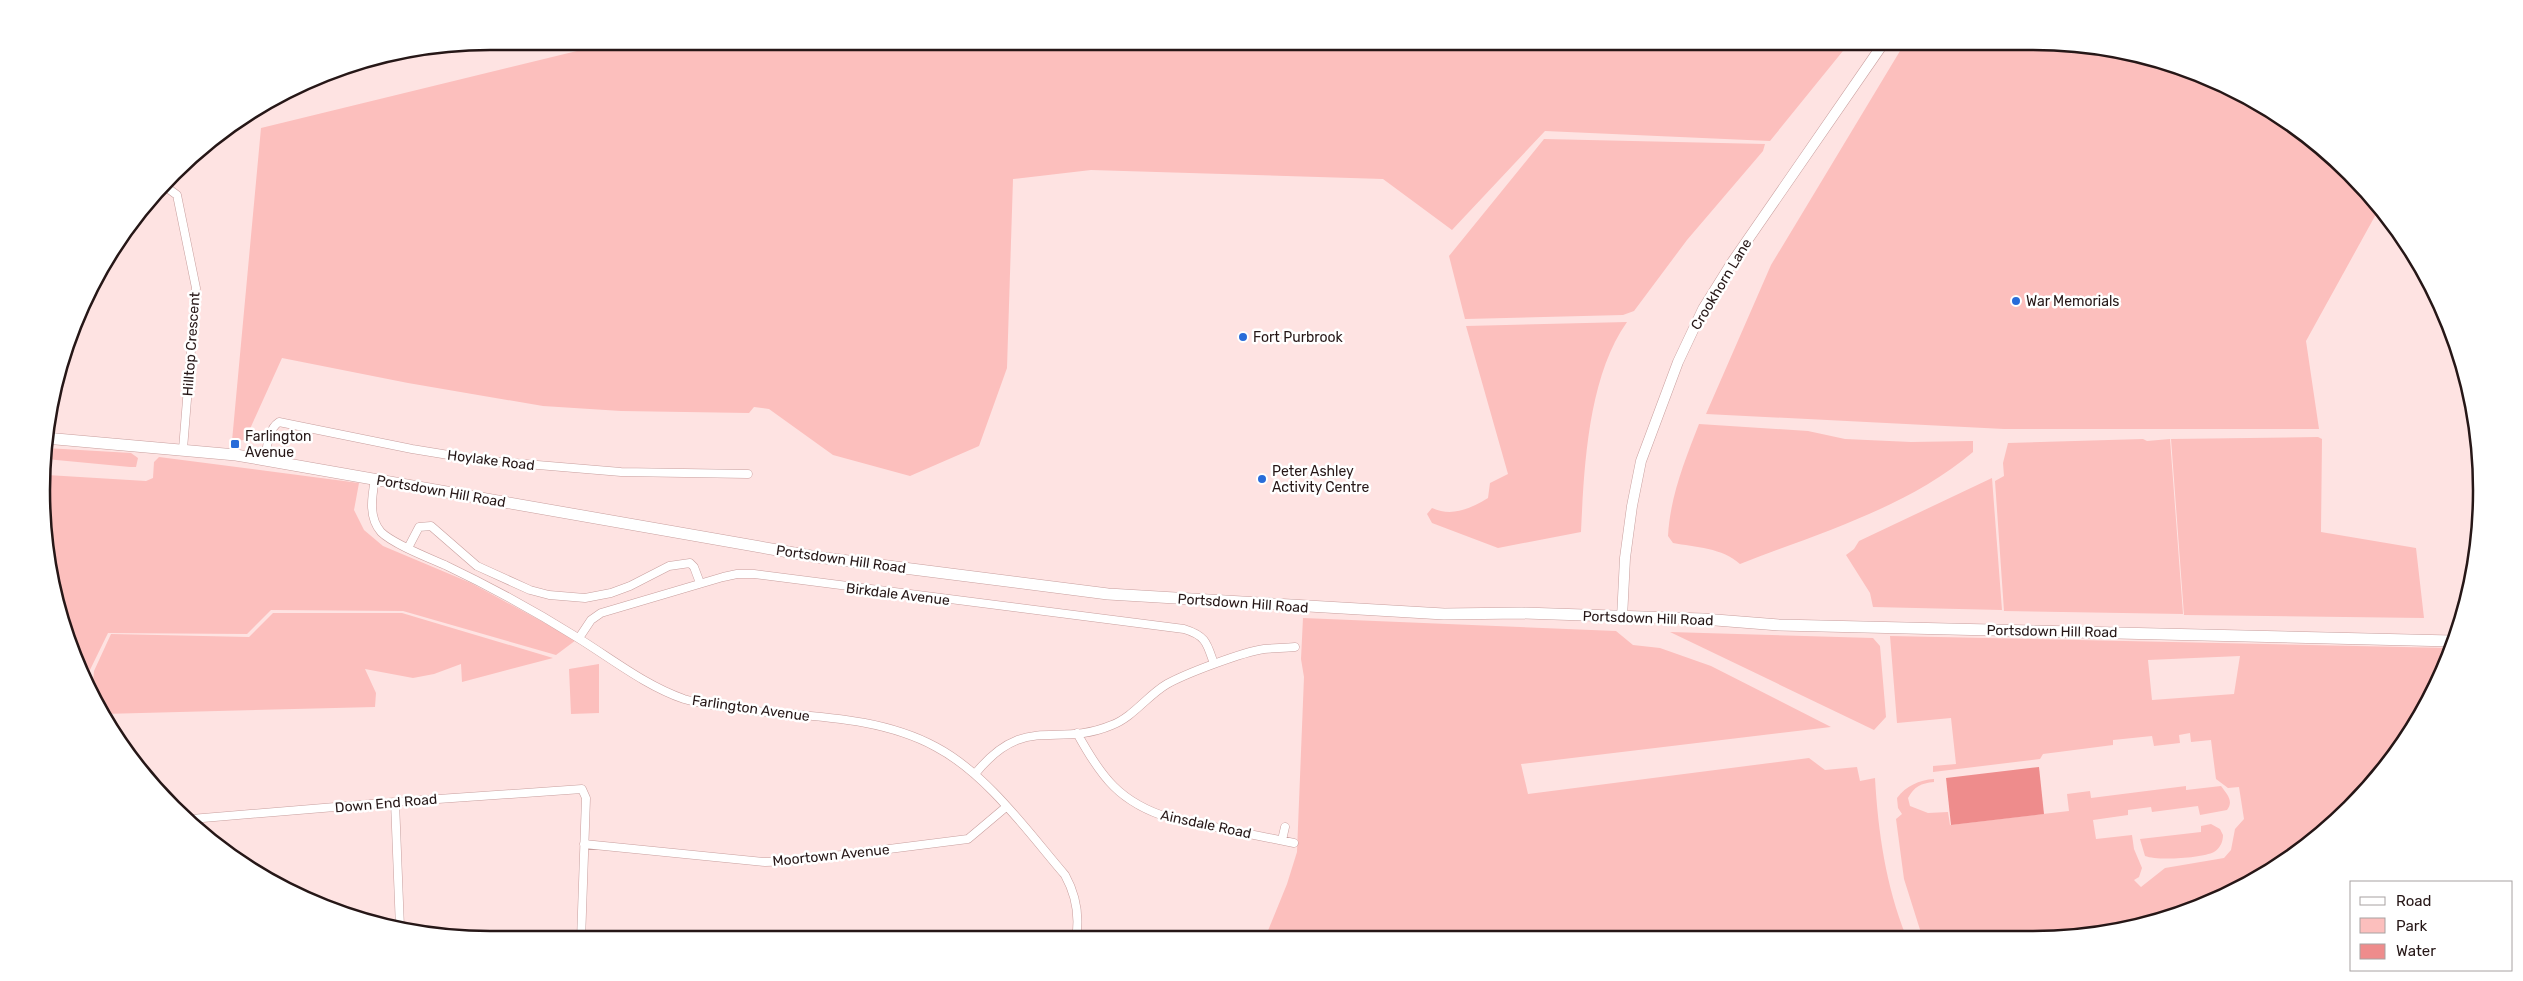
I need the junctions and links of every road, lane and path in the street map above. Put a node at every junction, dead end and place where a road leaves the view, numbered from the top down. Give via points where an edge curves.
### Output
1 (1879, 50) edge
2 (169, 189) edge
3 (53, 439) edge
4 (183, 449) junction
5 (265, 460) junction
6 (748, 474) dead end
7 (376, 479) junction
8 (408, 548) junction
9 (700, 584) junction
10 (1622, 618) junction
11 (578, 638) junction
12 (2446, 642) edge
13 (1295, 648) dead end
14 (1214, 664) junction
15 (1077, 733) junction
16 (975, 774) junction
17 (395, 802) junction
18 (1006, 807) junction
19 (196, 819) edge
20 (1285, 826) dead end
21 (1282, 840) junction
22 (1294, 843) dead end
23 (584, 844) junction
24 (400, 922) edge
25 (581, 931) edge
26 (1077, 931) edge

1 - 10 street, Crookhorn Lane via 1703,309 1678,362 1641,461 1625,558
2 - 4 street, Hilltop Crescent via 177,195 196,288
3 - 4 main road, Portsdown Hill Road
4 - 5 main road, Portsdown Hill Road
5 - 6 street, Hoylake Road via 273,425 279,422 479,460 621,472
5 - 7 main road, Portsdown Hill Road
7 - 8 street, Farlington Avenue via 372,499 375,522 382,532
7 - 10 main road, Portsdown Hill Road via 817,557 1108,594 1444,614 1522,613
8 - 9 street via 419,527 430,526 477,566 530,590 569,598 611,593 676,564 690,563
8 - 11 street, Farlington Avenue via 530,608
9 - 11 street, Birkdale Avenue via 601,613 591,620
9 - 14 street, Birkdale Avenue via 737,574 754,574 1184,629 1206,641
10 - 12 main road, Portsdown Hill Road
11 - 16 street, Farlington Avenue via 639,677 683,698 720,706 880,726 936,747
13 - 14 street via 1262,649
14 - 15 street via 1168,684 1114,725
15 - 16 street via 1014,740 987,759
15 - 21 street, Ainsdale Road via 1110,784 1131,802 1170,818
16 - 18 street, Farlington Avenue
17 - 19 street, Down End Road
17 - 23 street, Down End Road via 582,789 586,798
17 - 24 street
18 - 23 street, Moortown Avenue via 968,839 794,861 756,861
18 - 26 street, Farlington Avenue via 1065,874 1075,899
20 - 21 street
21 - 22 street, Ainsdale Road
23 - 25 street

